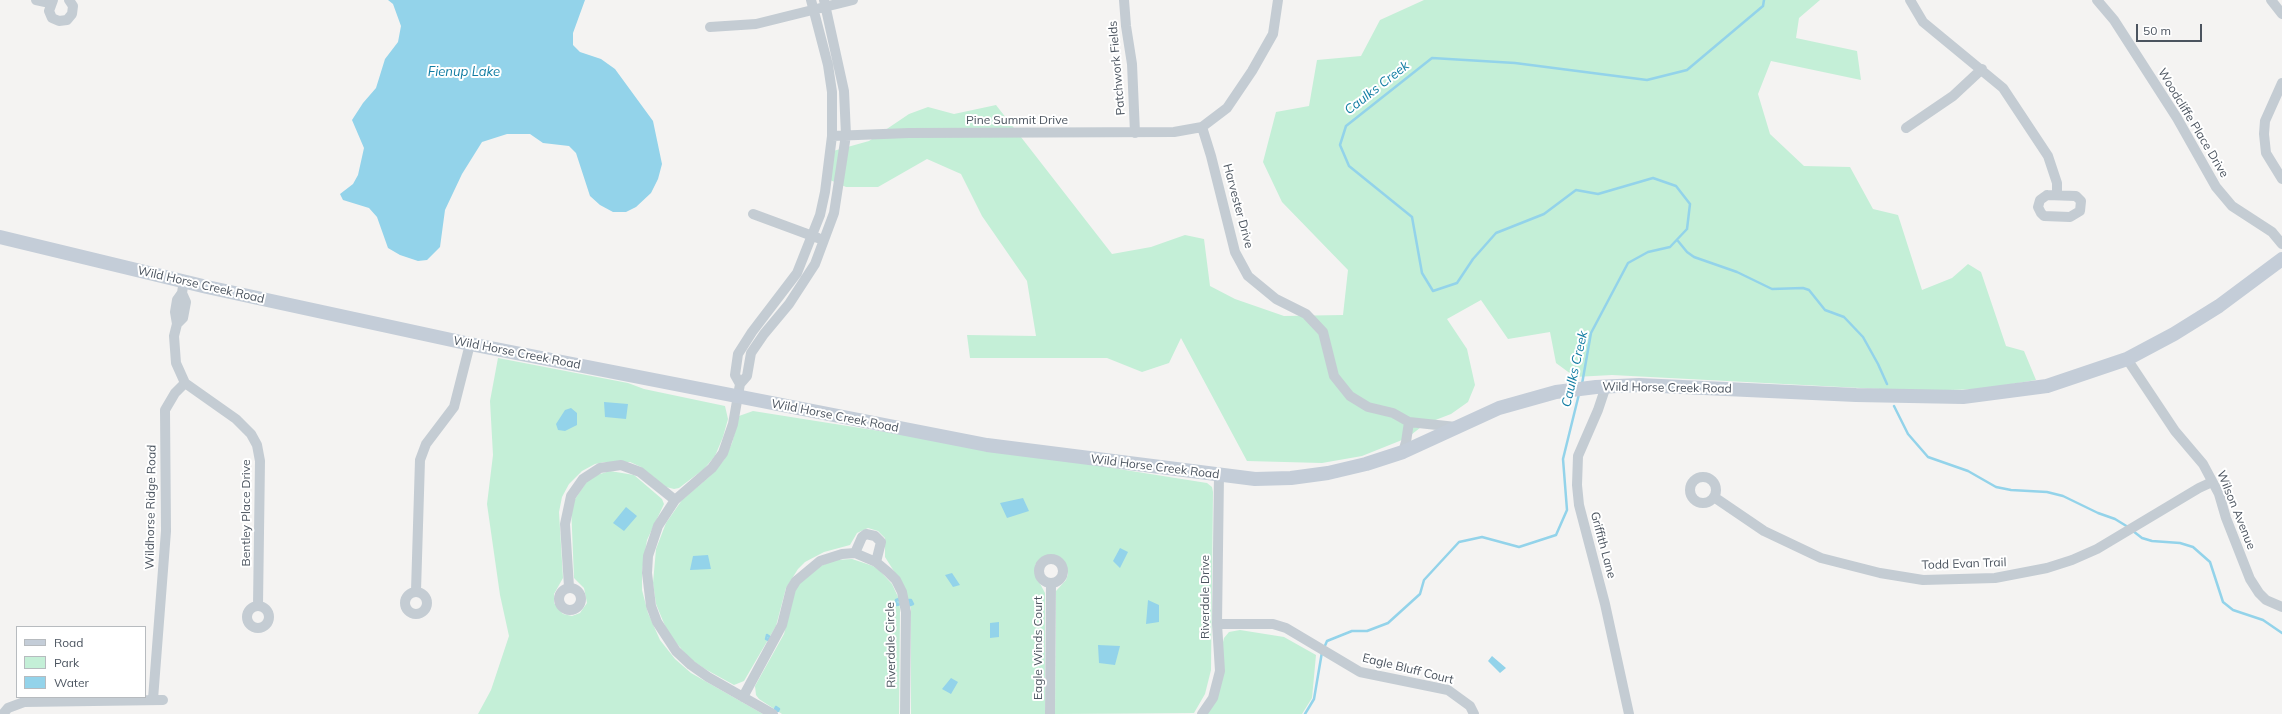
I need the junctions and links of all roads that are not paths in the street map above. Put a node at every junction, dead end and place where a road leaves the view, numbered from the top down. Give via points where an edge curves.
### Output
1 (36, 0) edge
2 (68, 0) edge
3 (853, 0) edge
4 (1124, 0) edge
5 (1278, 0) edge
6 (1910, 0) edge
7 (2097, 0) edge
8 (2271, 0) edge
9 (52, 2) edge
10 (824, 3) edge
11 (812, 4) edge
12 (2282, 14) edge
13 (710, 27) dead end
14 (1982, 69) junction
15 (2282, 83) edge
16 (1202, 127) junction
17 (1906, 128) dead end
18 (1135, 133) junction
19 (846, 135) junction
20 (832, 136) junction
21 (2282, 179) edge
22 (2057, 195) dead end
23 (753, 214) dead end
24 (812, 235) junction
25 (0, 237) edge
26 (825, 240) junction
27 (2282, 244) edge
28 (2282, 260) edge
29 (183, 286) junction
30 (470, 344) junction
31 (2126, 360) junction
32 (185, 382) junction
33 (1601, 386) junction
34 (739, 390) junction
35 (1409, 422) junction
36 (1456, 427) junction
37 (1403, 452) junction
38 (1219, 475) junction
39 (2212, 482) junction
40 (1714, 497) dead end
41 (675, 500) junction
42 (855, 553) junction
43 (876, 562) junction
44 (1051, 583) dead end
45 (569, 587) dead end
46 (416, 591) dead end
47 (258, 605) dead end
48 (2282, 607) edge
49 (1217, 624) junction
50 (743, 697) junction
51 (3, 714) edge
52 (772, 714) edge
53 (905, 714) edge
54 (1050, 714) edge
55 (1202, 714) edge
56 (1474, 714) edge
57 (1628, 714) edge

1 - 9 street
2 - 9 street via 73,6 72,14 63,21 55,20 50,15
3 - 10 street
4 - 18 street, Patchwork Fields via 1132,64
5 - 16 street via 1273,34 1252,71 1227,108
6 - 14 street via 1923,22
7 - 27 street, Woodcliffe Place Drive via 2114,20 2177,118 2216,187 2232,206 2272,232
8 - 12 street
10 - 11 street
10 - 19 street via 844,91
11 - 13 street via 756,24
11 - 20 street via 828,65 832,92
14 - 17 street via 1953,96
14 - 22 street via 2003,88 2048,156 2057,183
15 - 21 street via 2265,121 2264,134 2266,153
16 - 18 street, Pine Summit Drive via 1174,132
16 - 35 street, Harvester Drive via 1235,252 1248,276 1276,299 1306,314 1323,332 1334,376 1350,396 1368,407 1393,413
18 - 19 street, Pine Summit Drive
19 - 20 street, Pine Summit Drive
19 - 26 street via 834,213
20 - 24 street via 825,192
23 - 24 street
24 - 26 street
24 - 34 street via 797,273 738,354 735,375
25 - 29 main road, Wild Horse Creek Road
26 - 34 street via 815,264 752,353
28 - 31 main road, Wild Horse Creek Road via 2219,306
29 - 30 main road, Wild Horse Creek Road
29 - 32 street via 186,302 183,318 177,324 174,336 175,358
30 - 34 main road, Wild Horse Creek Road
30 - 46 street via 454,407 426,444 420,460
31 - 33 main road, Wild Horse Creek Road via 2047,386 1963,397 1639,385
31 - 39 street, Wilson Avenue via 2175,431 2203,464
32 - 47 street, Bentley Place Drive via 236,419 251,434 257,445 260,461
32 - 51 street, Wildhorse Ridge Road via 165,410 166,530 158,700 24,702 8,708
33 - 36 main road, Wild Horse Creek Road via 1556,392 1499,408
33 - 57 street, Griffith Lane via 1598,410 1578,456 1576,485
34 - 38 main road, Wild Horse Creek Road via 987,445
34 - 41 street via 733,424 723,453 712,468
35 - 36 street, Harvester Drive
35 - 37 street
36 - 37 main road, Wild Horse Creek Road
37 - 38 main road, Wild Horse Creek Road via 1328,473 1291,478 1255,479
38 - 49 street, Riverdale Drive
39 - 40 street, Todd Evan Trail via 2121,535 2072,560 1995,578 1923,580 1880,573 1821,558 1764,531
39 - 48 street, Wilson Avenue via 2250,579 2266,600
41 - 45 street via 640,472 621,465 600,468 583,479 571,496 565,524
41 - 50 street via 658,526 648,556 647,573 651,606 663,632 676,651 697,669
42 - 43 street, Riverdale Circle
42 - 43 street via 862,536 875,536 880,539 881,546
42 - 50 street via 820,561 796,581 791,589 782,625
43 - 53 street, Riverdale Circle via 896,580 905,602
44 - 54 street, Eagle Winds Court
49 - 55 street, Riverdale Drive via 1220,671 1212,698
49 - 56 street, Eagle Bluff Court via 1273,624 1286,628 1360,672 1448,690 1470,706
50 - 52 street

